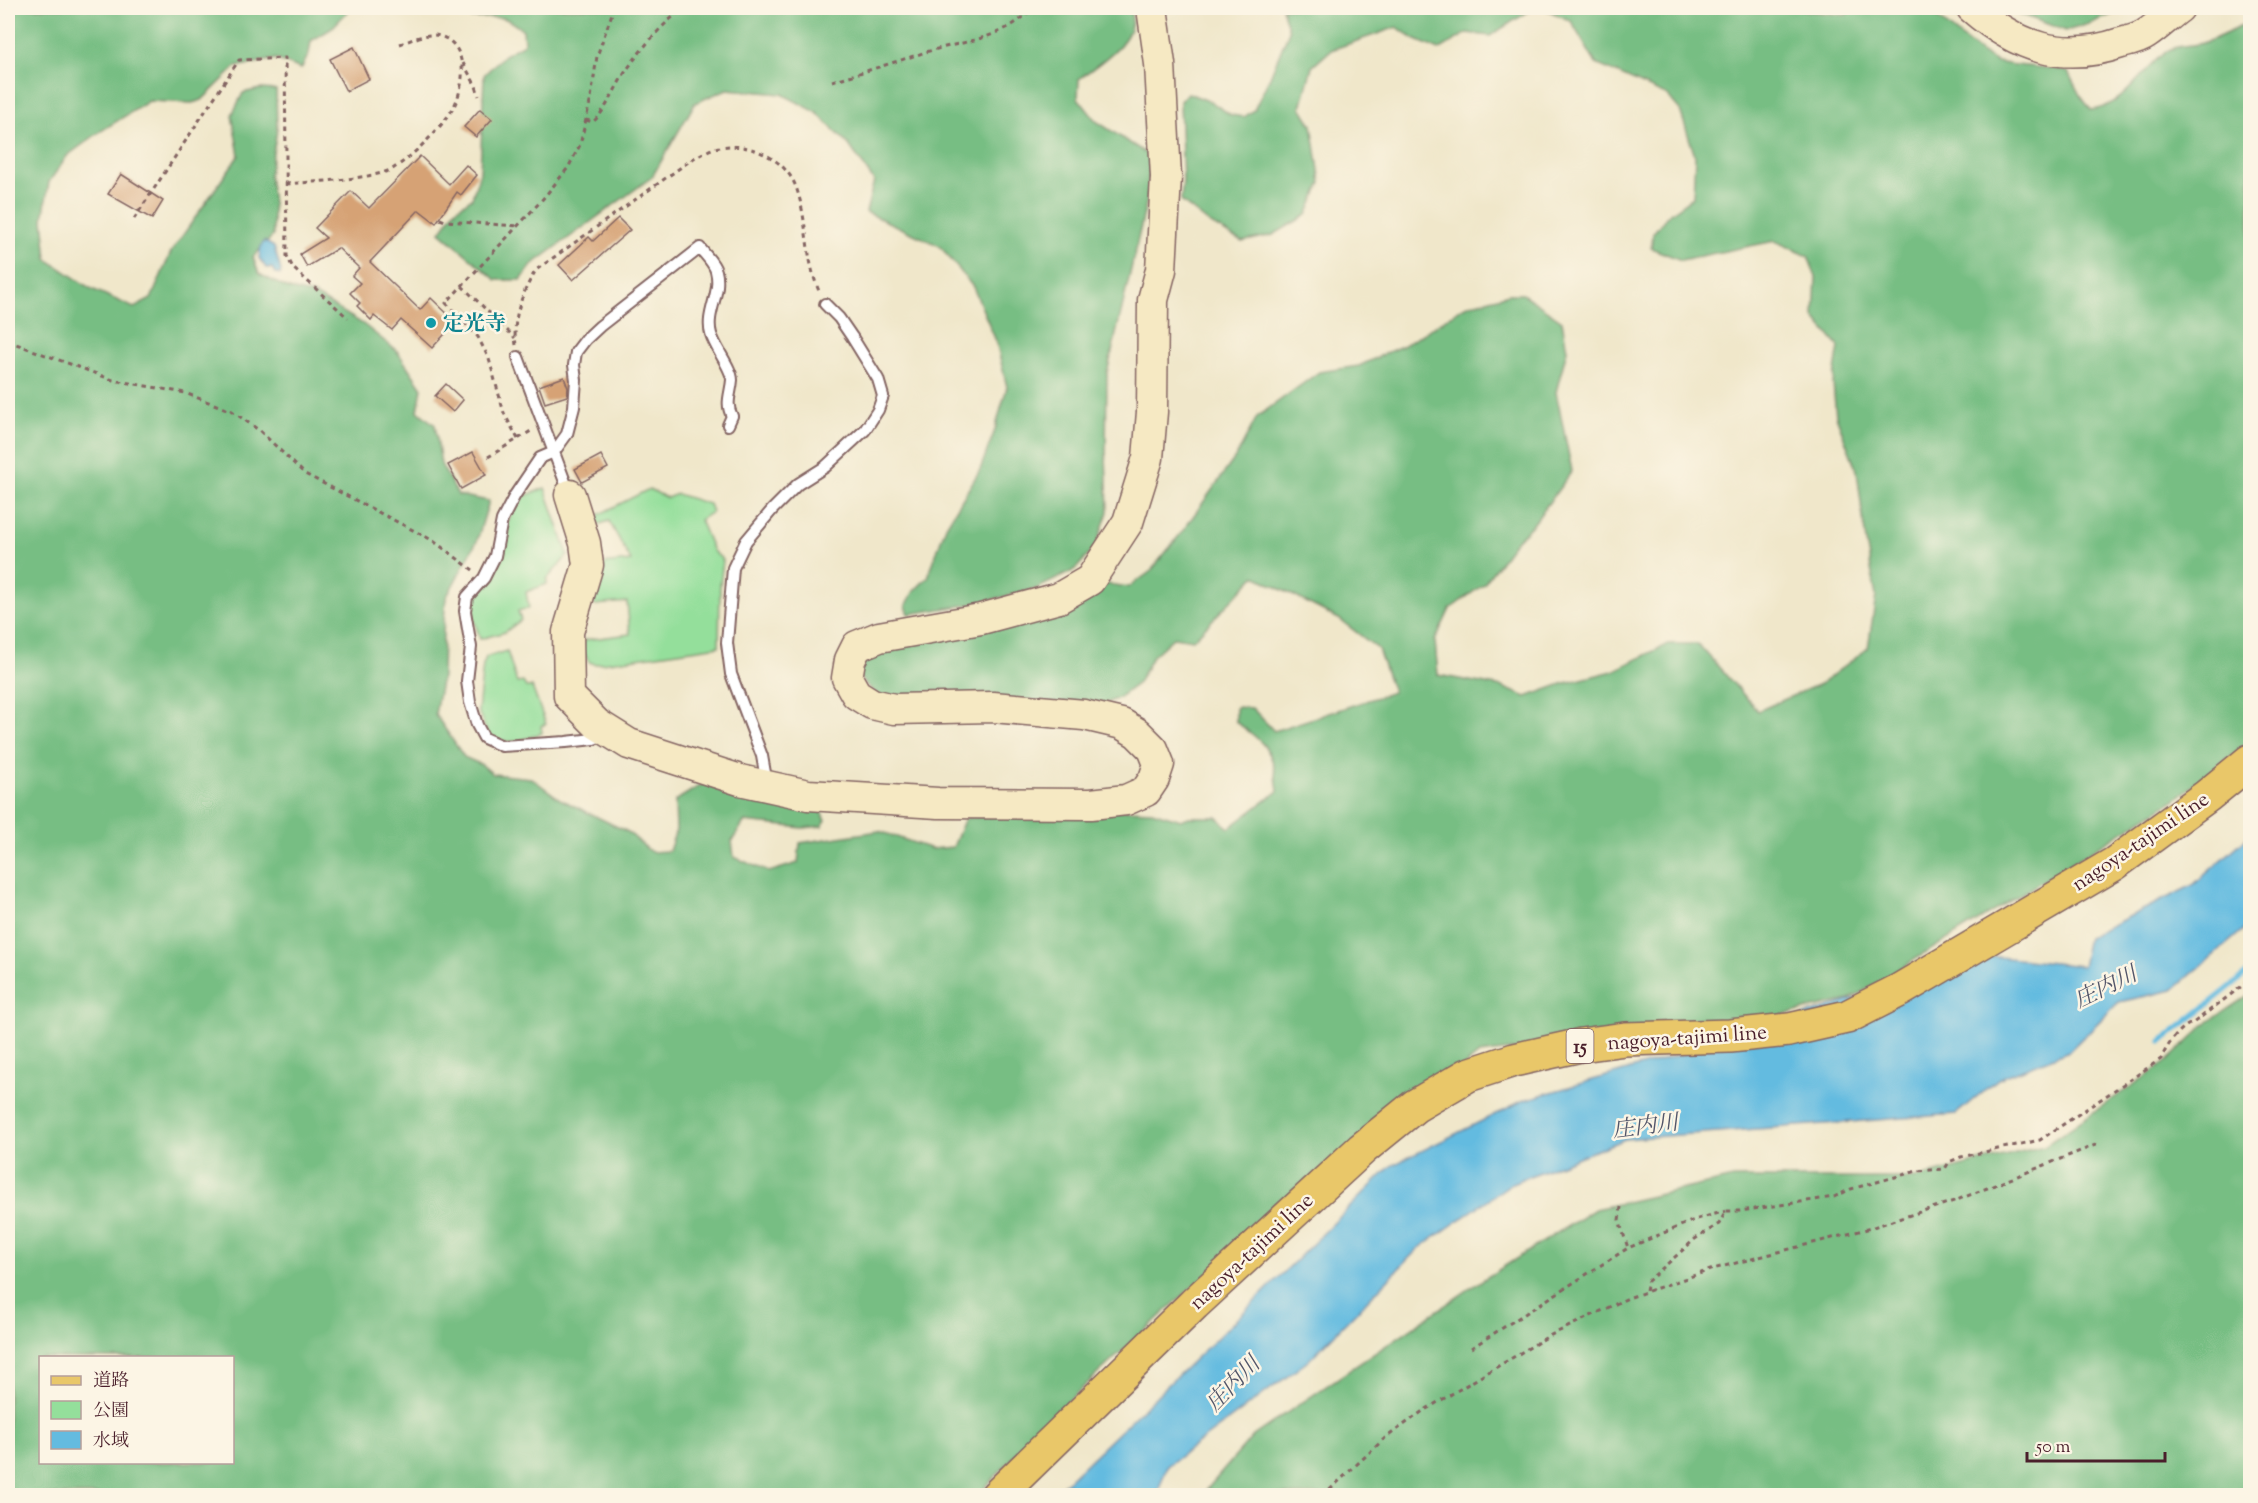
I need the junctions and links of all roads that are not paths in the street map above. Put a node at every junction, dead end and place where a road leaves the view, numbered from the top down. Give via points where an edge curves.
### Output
1 (1152, 8) edge
2 (1972, 8) edge
3 (2179, 8) edge
4 (825, 304) road end
5 (518, 357) road end
6 (729, 425) dead end
7 (554, 452) junction
8 (570, 495) joint
9 (610, 732) junction
10 (2250, 761) edge
11 (768, 787) junction
12 (997, 1496) edge

1 - 11 street via 1160,64 1166,177 1161,270 1153,300 1148,458 1128,522 1090,580 1059,597 981,619 879,637 857,646 848,678 856,694 872,704 894,709 993,707 1084,715 1122,724 1153,748 1159,764 1154,779 1146,791 1126,800 1091,804 938,803 808,795
2 - 3 street via 2023,42 2070,53 2106,48 2145,35
4 - 11 lane via 852,337 878,379 883,396 865,430 772,510 733,568 727,643 731,674 762,756
5 - 7 lane
6 - 7 lane via 732,378 714,346 710,330 717,291 716,269 700,248 586,339 576,352 572,419
7 - 8 lane
7 - 9 lane via 540,458 515,495 502,520 495,556 484,578 467,597 470,702 484,738 502,746 594,739
8 - 9 street via 588,565 568,632 569,696
9 - 11 street via 628,744 661,756
10 - 12 main road, nagoya-tajimi line / 15 via 2114,864 1847,1017 1789,1030 1581,1045 1514,1059 1468,1075 1415,1106 1362,1149 1194,1304

